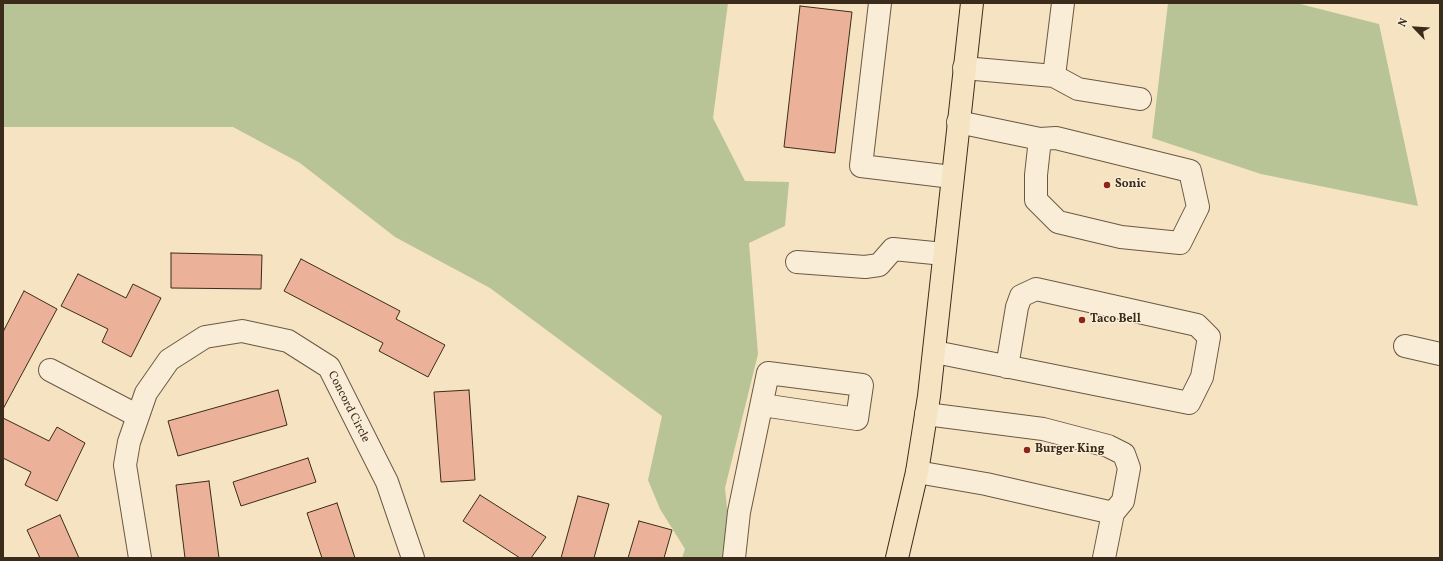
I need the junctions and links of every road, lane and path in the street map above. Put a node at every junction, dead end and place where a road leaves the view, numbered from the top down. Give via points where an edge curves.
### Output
1 (880, 3) edge
2 (972, 3) edge
3 (1063, 3) edge
4 (964, 68) junction
5 (1054, 76) junction
6 (1140, 99) dead end
7 (958, 122) junction
8 (1040, 139) junction
9 (952, 177) junction
10 (944, 254) junction
11 (797, 262) dead end
12 (1405, 346) dead end
13 (935, 352) junction
14 (1440, 354) edge
15 (1006, 367) junction
16 (50, 370) dead end
17 (762, 405) dead end
18 (926, 414) junction
19 (138, 416) junction
20 (917, 472) junction
21 (1113, 513) junction
22 (140, 558) edge
23 (413, 558) edge
24 (734, 558) edge
25 (897, 558) edge
26 (1104, 558) edge

1 - 9 street via 861,166
2 - 4 highway
3 - 5 street
4 - 5 street
4 - 7 highway
5 - 6 street via 1078,89
7 - 8 street
7 - 9 highway
8 - 8 street via 1036,200 1058,222 1121,237 1180,243 1198,208 1190,171 1056,138
9 - 10 highway
10 - 11 street via 893,249 879,265 865,267
10 - 13 highway
12 - 14 street
13 - 15 street
13 - 18 highway
15 - 15 street via 1189,403 1202,377 1208,337 1197,325 1036,289 1021,296
16 - 19 street
17 - 24 street via 739,512
18 - 20 highway
18 - 21 street via 1043,429 1108,446 1124,454 1129,468 1123,501
19 - 22 street, Concord Circle via 129,442 125,465
19 - 23 street, Concord Circle via 146,393 169,360 205,337 242,331 288,341 328,367 387,482
20 - 21 street via 986,484
20 - 25 highway
21 - 26 street

